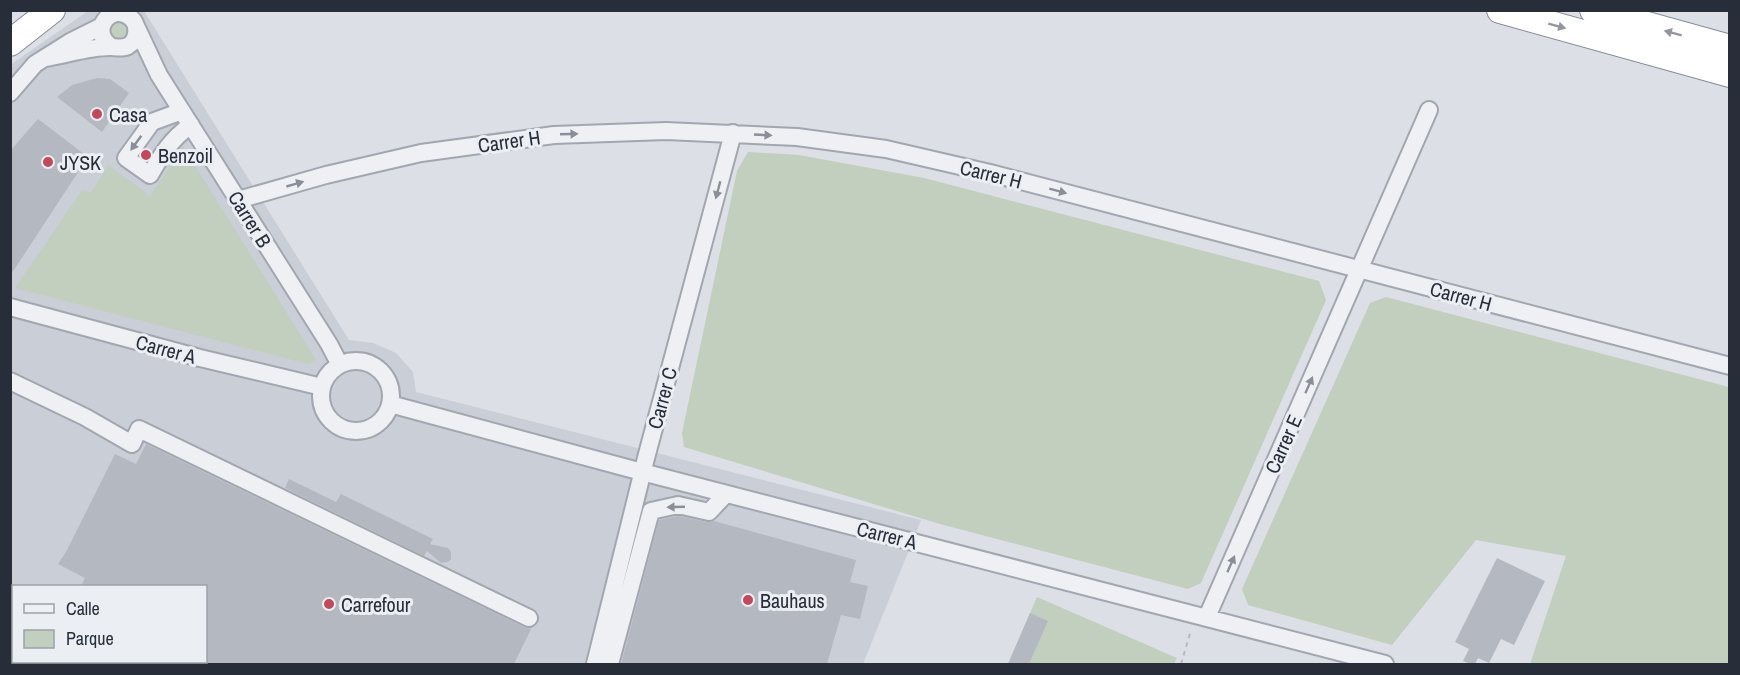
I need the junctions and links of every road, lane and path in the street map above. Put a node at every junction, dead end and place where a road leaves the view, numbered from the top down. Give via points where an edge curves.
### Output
1 (23, 10) edge
2 (52, 10) edge
3 (1500, 10) edge
4 (1593, 10) edge
5 (128, 17) edge
6 (105, 18) edge
7 (10, 21) edge
8 (10, 43) edge
9 (117, 47) junction
10 (1730, 48) edge
11 (45, 58) junction
12 (1730, 74) edge
13 (159, 75) junction
14 (10, 93) edge
15 (1429, 110) dead end
16 (733, 133) junction
17 (238, 200) junction
18 (1359, 270) junction
19 (10, 307) edge
20 (340, 365) junction
21 (1730, 366) edge
22 (10, 381) edge
23 (322, 387) junction
24 (390, 404) junction
25 (642, 472) junction
26 (726, 494) junction
27 (1202, 616) junction
28 (529, 618) dead end
29 (595, 664) edge
30 (610, 664) edge
31 (1181, 664) edge
32 (1385, 664) edge

1 - 7 highway
2 - 8 highway
3 -> 12 highway
10 -> 4 highway
5 - 6 street via 116,13
5 - 9 street via 134,39
5 - 13 street, Carrer B
6 - 9 street via 102,36
6 - 11 street
9 - 11 street
9 - 13 street, Carrer B via 133,52
11 - 14 street
13 - 17 street, Carrer B
15 - 18 street, Carrer E
17 -> 16 street, Carrer H via 421,153 543,136 666,131
16 -> 18 street, Carrer H via 886,149
16 -> 25 street, Carrer C
17 - 20 street, Carrer B
18 - 21 street, Carrer H
27 -> 18 street, Carrer E
19 - 23 street, Carrer A
20 - 23 street
20 - 24 street via 360,361 376,367 389,383
22 - 28 street via 132,444 139,429
23 - 24 street via 321,400 327,416 350,430 374,425
24 - 25 street, Carrer A
25 - 26 street, Carrer A
25 - 29 street, Carrer C
26 - 27 street, Carrer A
26 -> 30 street via 708,512 678,505 651,511
27 - 31 path
27 - 32 street, Carrer A

